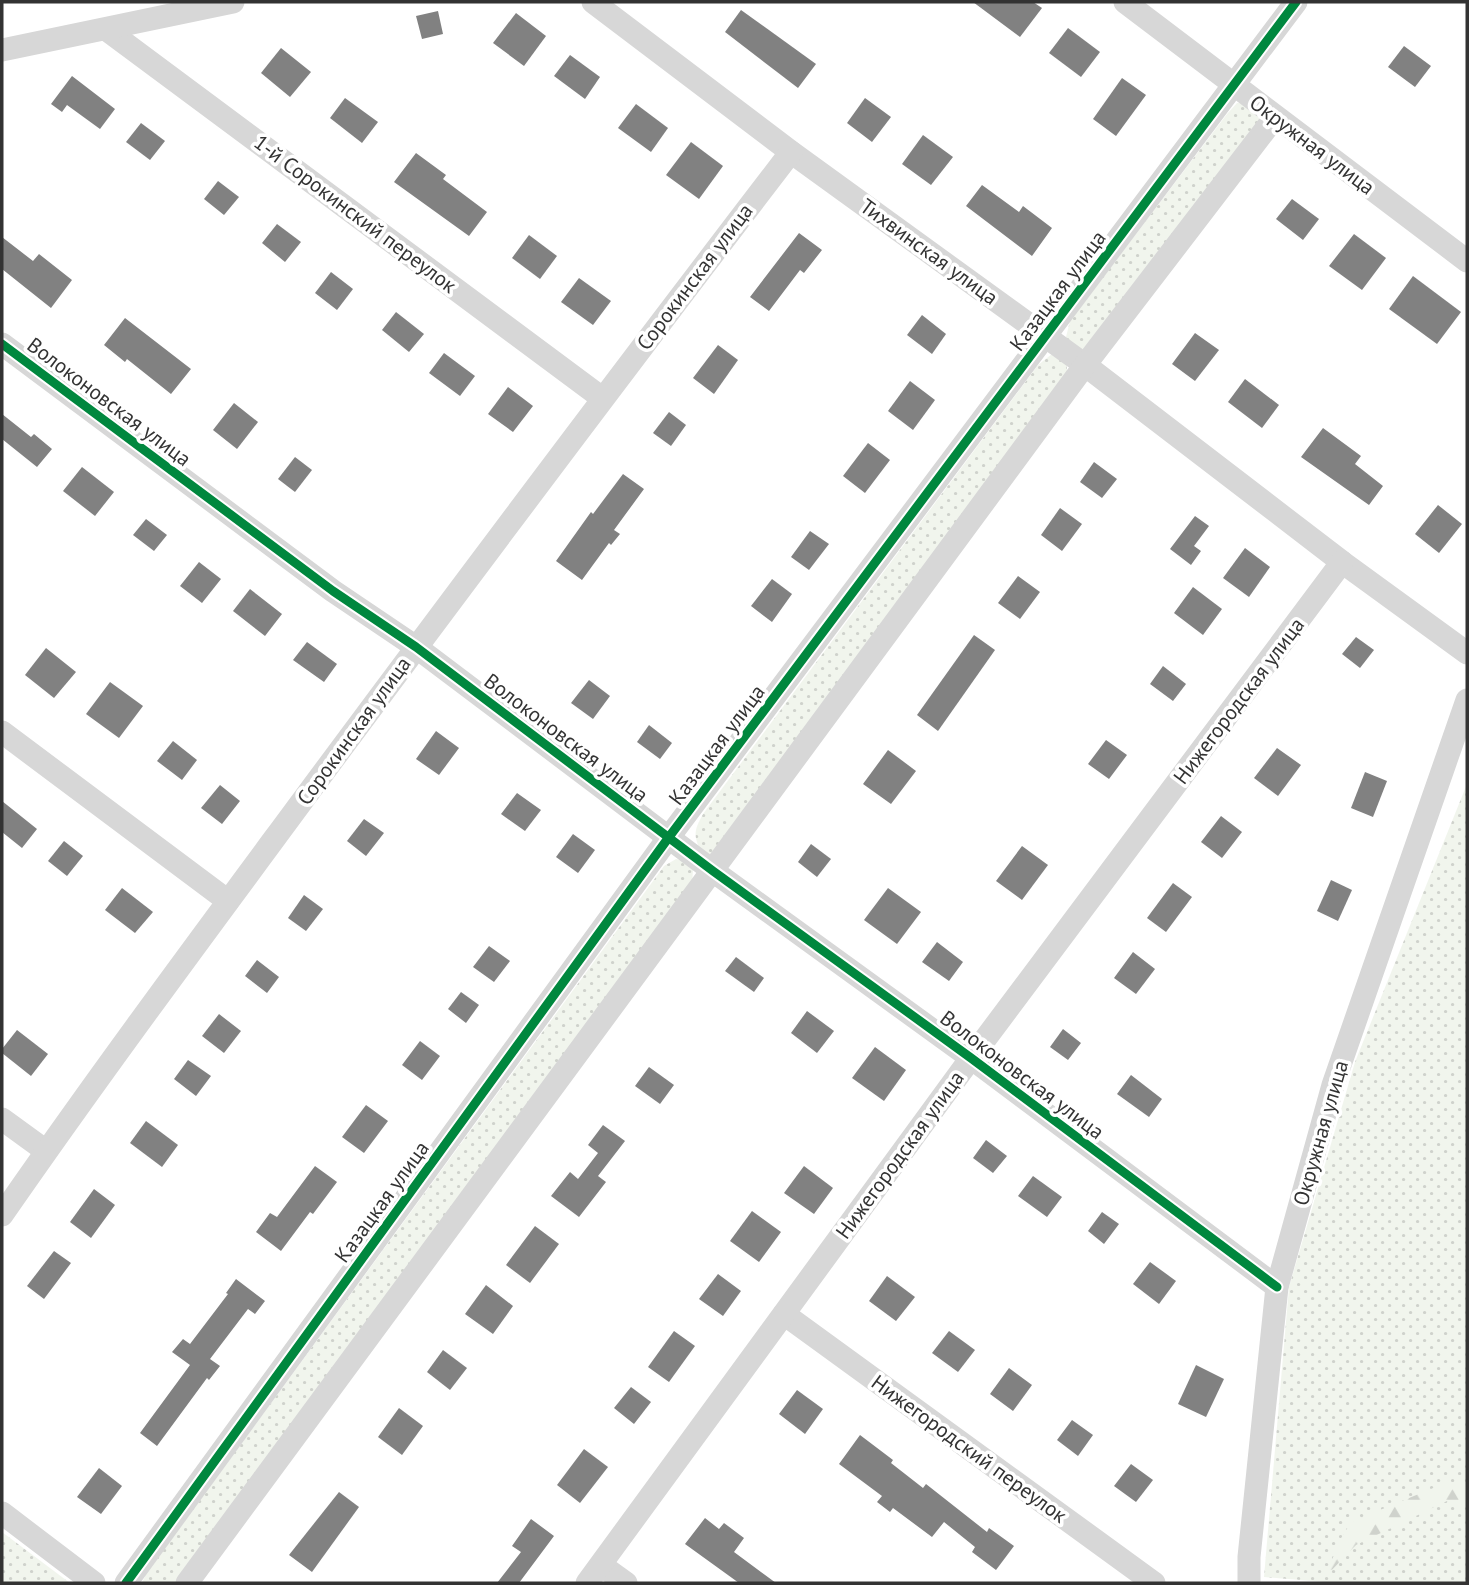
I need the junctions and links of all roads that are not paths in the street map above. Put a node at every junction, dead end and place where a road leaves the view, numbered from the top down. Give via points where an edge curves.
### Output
1 (233, 2) edge
2 (593, 2) edge
3 (1125, 2) edge
4 (1296, 2) edge
5 (107, 30) junction
6 (2, 50) edge
7 (1234, 85) junction
8 (1275, 117) junction
9 (791, 152) junction
10 (1467, 261) edge
11 (1046, 336) junction
12 (2, 344) edge
13 (1085, 365) junction
14 (603, 398) junction
15 (1342, 562) junction
16 (416, 647) junction
17 (1467, 653) edge
18 (1467, 700) edge
19 (2, 732) edge
20 (669, 837) junction
21 (713, 871) junction
22 (228, 901) junction
23 (971, 1058) junction
24 (2, 1119) edge
25 (46, 1152) junction
26 (2, 1215) edge
27 (1277, 1287) junction
28 (784, 1314) junction
29 (2, 1513) edge
30 (601, 1565) junction
31 (94, 1583) edge
32 (126, 1583) edge
33 (187, 1583) edge
34 (587, 1583) edge
35 (626, 1583) edge
36 (1154, 1583) edge
37 (1249, 1583) edge

1 - 5 street
2 - 9 street, Тихвинская улица
3 - 7 street, Окружная улица
4 - 7 street, Казацкая улица
5 - 6 street
5 - 14 street, 1-й Сорокинский переулок
7 - 8 street, Окружная улица
7 - 11 street, Казацкая улица
8 - 10 street, Окружная улица
8 - 13 street
9 - 11 street, Тихвинская улица
9 - 14 street, Сорокинская улица
11 - 13 street, Тихвинская улица
11 - 20 street, Казацкая улица
12 - 16 street, Волоконовская улица via 333,591
13 - 15 street, Тихвинская улица
13 - 21 street
14 - 16 street, Сорокинская улица
15 - 17 street, Тихвинская улица
15 - 23 street, Нижегородская улица
16 - 20 street, Волоконовская улица
16 - 22 street, Сорокинская улица
18 - 27 street, Окружная улица via 1333,1085
19 - 22 street
20 - 21 street, Волоконовская улица
20 - 32 street, Казацкая улица
21 - 23 street, Волоконовская улица
21 - 33 street
22 - 25 street, Сорокинская улица
23 - 27 street, Волоконовская улица
23 - 28 street, Нижегородская улица
24 - 25 street
25 - 26 street, Сорокинская улица
27 - 37 street, Окружная улица
28 - 30 street, Нижегородская улица
28 - 36 street, Нижегородский переулок
29 - 31 street
30 - 34 street, Нижегородская улица
30 - 35 street

